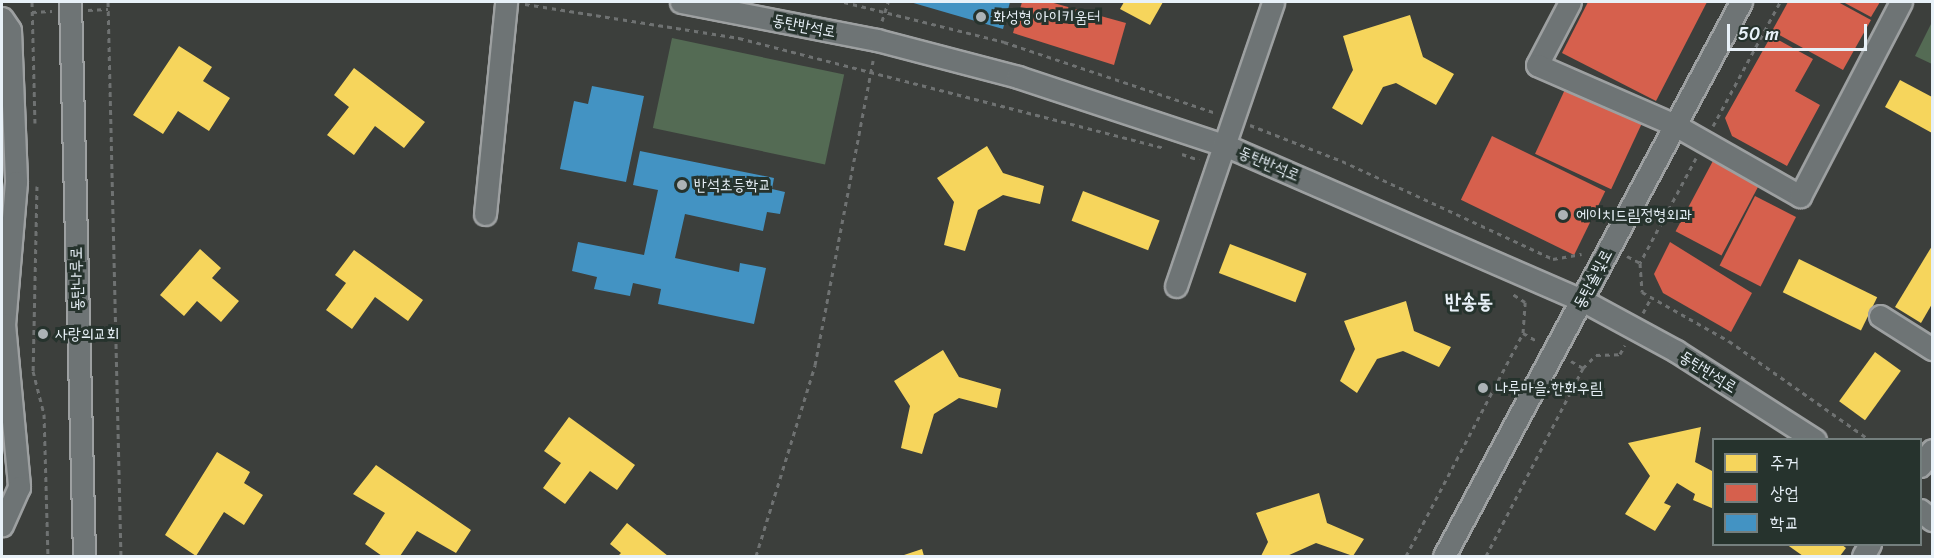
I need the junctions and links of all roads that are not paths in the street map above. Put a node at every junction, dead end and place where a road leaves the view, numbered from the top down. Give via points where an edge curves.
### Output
1 (70, 2) edge
2 (506, 2) edge
3 (681, 2) edge
4 (1273, 2) edge
5 (1570, 2) edge
6 (1741, 2) edge
7 (1901, 2) edge
8 (2, 18) edge
9 (1675, 125) junction
10 (1227, 146) junction
11 (485, 214) dead end
12 (1176, 286) dead end
13 (1582, 300) junction
14 (1880, 316) dead end
15 (1932, 349) edge
16 (1812, 438) edge
17 (1932, 450) edge
18 (9, 452) edge
19 (1922, 463) edge
20 (2, 525) edge
21 (84, 556) edge
22 (1444, 556) edge

1 - 21 street, 동탄나루로
2 - 11 street
3 - 10 street, 동탄반석로 via 877,40 1018,77
4 - 10 street
5 - 9 street via 1538,64
6 - 9 street, 동탄솔빛로
7 - 9 street via 1800,196
8 - 18 street via 10,30 16,182 4,324
9 - 13 street, 동탄솔빛로
10 - 12 street
10 - 13 street, 동탄반석로
13 - 16 street, 동탄반석로 via 1676,351
13 - 22 street, 동탄솔빛로
14 - 15 street
17 - 19 street
18 - 20 street via 19,487

